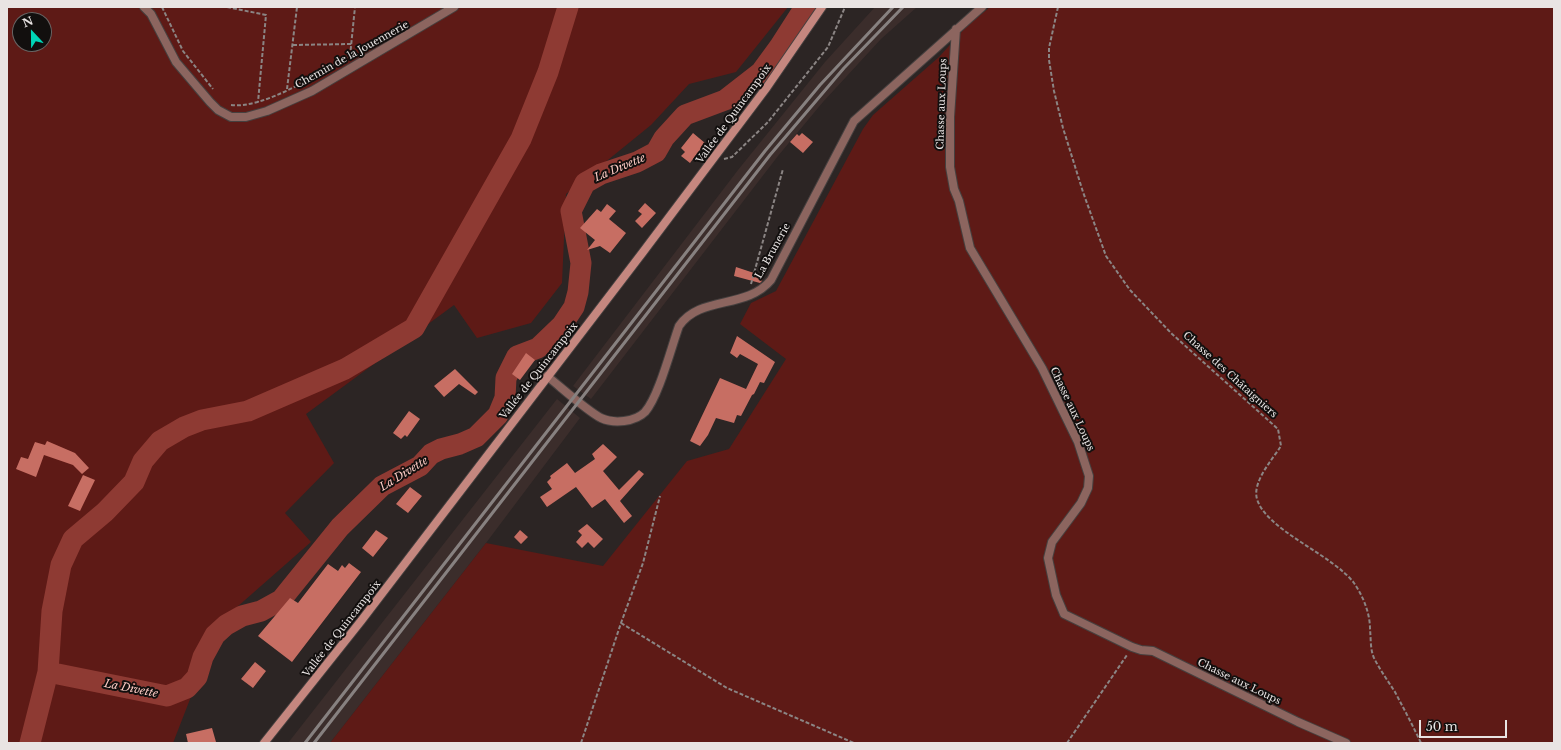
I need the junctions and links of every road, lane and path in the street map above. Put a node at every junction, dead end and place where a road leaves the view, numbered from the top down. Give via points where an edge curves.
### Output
1 (144, 7) edge
2 (162, 7) edge
3 (227, 7) edge
4 (230, 7) edge
5 (297, 7) edge
6 (355, 7) edge
7 (454, 7) edge
8 (822, 7) edge
9 (846, 7) edge
10 (982, 7) edge
11 (1058, 7) edge
12 (956, 29) junction
13 (351, 44) junction
14 (292, 45) junction
15 (356, 52) dead end
16 (350, 56) junction
17 (214, 90) dead end
18 (287, 90) junction
19 (258, 102) junction
20 (231, 105) dead end
21 (712, 161) junction
22 (783, 169) dead end
23 (741, 299) junction
24 (547, 376) junction
25 (660, 496) dead end
26 (620, 623) junction
27 (1132, 647) junction
28 (264, 743) edge
29 (581, 743) edge
30 (854, 743) edge
31 (1066, 743) edge
32 (1346, 743) edge
33 (1421, 743) edge

1 - 7 street, Chemin de la Jouennerie via 176,62 210,102 231,117 246,117 312,91
2 - 17 path via 183,51
3 - 4 path
4 - 19 path via 266,15
5 - 14 path
6 - 13 path
8 - 21 main road, Vallée de Quincampoix via 768,87
9 - 21 path via 828,47 768,122 732,157
10 - 12 street, La Brunerie
11 - 33 path, Chasse des Châtaigniers via 1049,48 1054,91 1063,128 1106,256 1130,290 1172,334 1278,429 1281,446 1259,480 1256,497 1260,507 1286,531 1343,571 1354,584 1368,612 1374,658 1403,706
12 - 23 street, La Brunerie via 854,121 771,280 759,292
12 - 27 street, Chasse aux Loups via 950,117 950,167 970,248 1042,368 1078,442 1089,476 1088,488 1081,503 1052,542 1048,558 1060,606 1064,614
13 - 14 path
13 - 16 path
14 - 18 path
15 - 16 path
16 - 18 path
18 - 19 path
19 - 20 path
21 - 24 main road, Vallée de Quincampoix
22 - 23 path via 751,286
23 - 24 street, La Brunerie via 698,310 684,319 679,326 650,403 644,412 630,420 600,417
24 - 28 main road, Vallée de Quincampoix via 361,621
25 - 26 path via 643,563
26 - 29 path
26 - 30 path via 728,688
27 - 31 path
27 - 32 street, Chasse aux Loups via 1153,651

